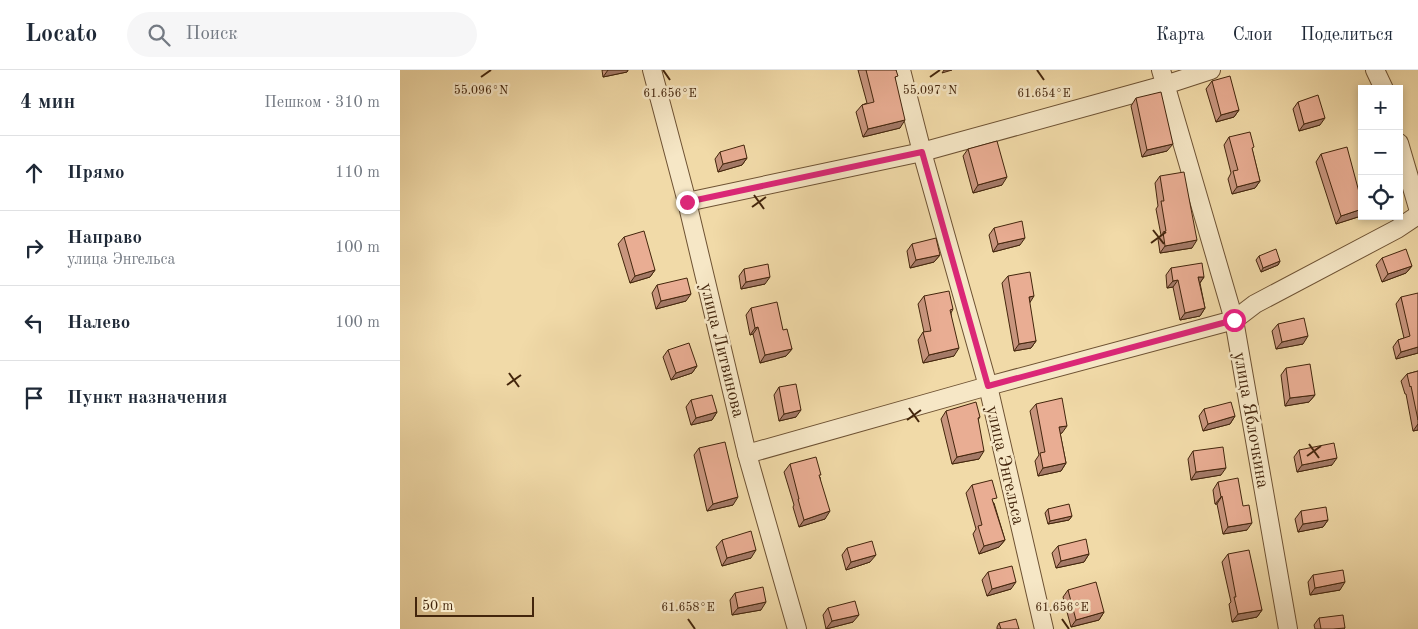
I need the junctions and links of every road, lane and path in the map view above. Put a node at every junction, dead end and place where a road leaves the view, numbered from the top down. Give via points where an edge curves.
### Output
1 (652, 70) edge
2 (901, 70) edge
3 (1211, 70) edge
4 (1375, 70) edge
5 (1163, 77) edge
6 (1382, 85) edge
7 (922, 152) junction
8 (1403, 157) edge
9 (687, 202) junction
10 (1418, 208) edge
11 (1418, 215) edge
12 (1234, 320) junction
13 (988, 386) junction
14 (748, 454) junction
15 (797, 629) edge
16 (1044, 629) edge
17 (1288, 629) edge

1 - 9 street, улица Литвинова
2 - 7 street, улица Энгельса
3 - 5 street
4 - 6 street
5 - 7 street
5 - 12 street, улица Яблочкина
7 - 9 street
7 - 13 street, улица Энгельса
8 - 10 street
9 - 14 street, улица Литвинова
11 - 12 street via 1255,304
12 - 13 street
12 - 17 street, улица Яблочкина
13 - 14 street
13 - 16 street, улица Энгельса
14 - 15 street, улица Литвинова

